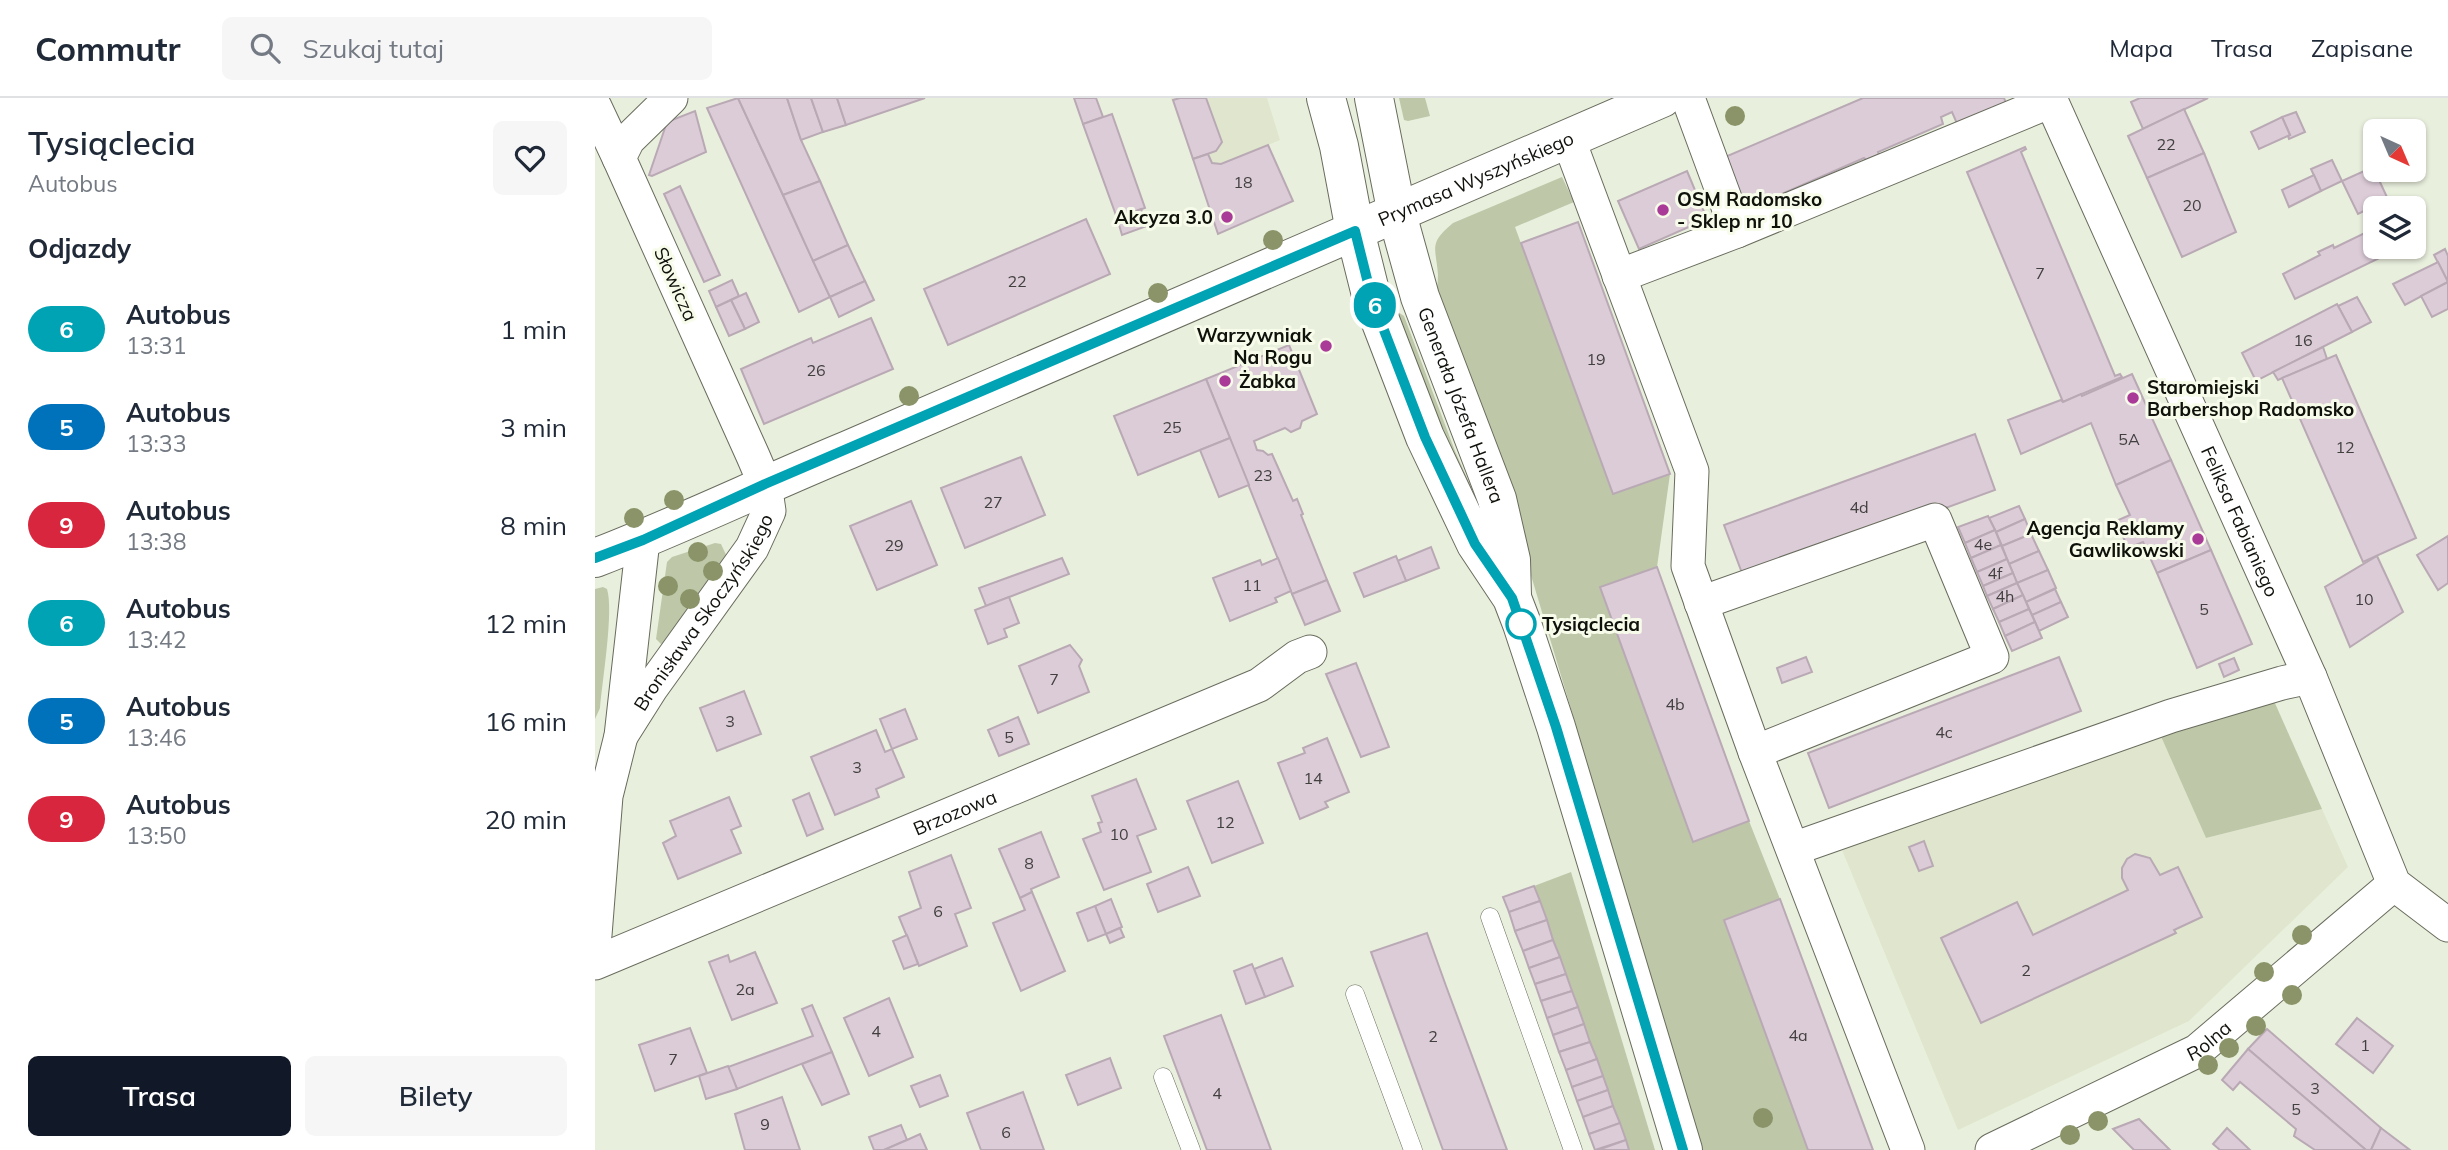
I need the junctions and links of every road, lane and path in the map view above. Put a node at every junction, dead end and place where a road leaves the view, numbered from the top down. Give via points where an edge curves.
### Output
1 (671, 98) edge
2 (1326, 98) edge
3 (1374, 98) edge
4 (1662, 98) edge
5 (1688, 98) edge
6 (2051, 99) edge
7 (595, 107) edge
8 (1568, 138) junction
9 (619, 158) junction
10 (1397, 214) junction
11 (1355, 231) junction
12 (1737, 231) junction
13 (1619, 276) junction
14 (765, 484) junction
15 (643, 540) junction
16 (595, 558) edge
17 (1512, 598) junction
18 (1701, 603) junction
19 (1310, 652) dead end
20 (2309, 677) junction
21 (621, 736) junction
22 (1755, 752) junction
23 (1793, 849) junction
24 (2394, 884) junction
25 (1490, 917) dead end
26 (2448, 925) edge
27 (595, 935) edge
28 (595, 963) edge
29 (1355, 994) dead end
30 (1163, 1077) dead end
31 (1191, 1150) edge
32 (1413, 1150) edge
33 (1573, 1150) edge
34 (1683, 1150) edge
35 (1908, 1150) edge
36 (1992, 1150) edge

1 - 9 street via 628,140
2 - 11 street
3 - 10 street
4 - 8 street, Prymasa Wyszyńskiego
5 - 12 street
6 - 12 street
6 - 20 street, Feliksa Fabianiego
7 - 9 street, Słowicza
8 - 10 street, Prymasa Wyszyńskiego
8 - 13 street
9 - 14 street, Słowicza
10 - 11 street, Prymasa Wyszyńskiego
10 - 17 street, Generała Józefa Hallera via 1420,297 1497,499 1511,560
11 - 14 street, Prymasa Wyszyńskiego
11 - 17 street, Generała Józefa Hallera via 1372,299 1425,437 1475,544
12 - 13 street
13 - 18 street via 1692,471 1688,566
14 - 15 street, Prymasa Wyszyńskiego
14 - 21 street, Bronisława Skoczyńskiego via 769,510 752,548
15 - 16 street, Prymasa Wyszyńskiego
15 - 21 street, Bronisława Skoczyńskiego
17 - 34 street, Generała Józefa Hallera via 1556,727
18 - 22 street
18 - 22 street via 1935,520 1991,657
19 - 28 street, Brzozowa via 1259,685
20 - 23 street via 2171,716
20 - 24 street, Feliksa Fabianiego
21 - 27 street, Bronisława Skoczyńskiego via 606,796
22 - 23 street
23 - 35 street
24 - 26 street
24 - 36 street, Rolna via 2197,1051
25 - 33 lane
29 - 32 lane
30 - 31 lane

